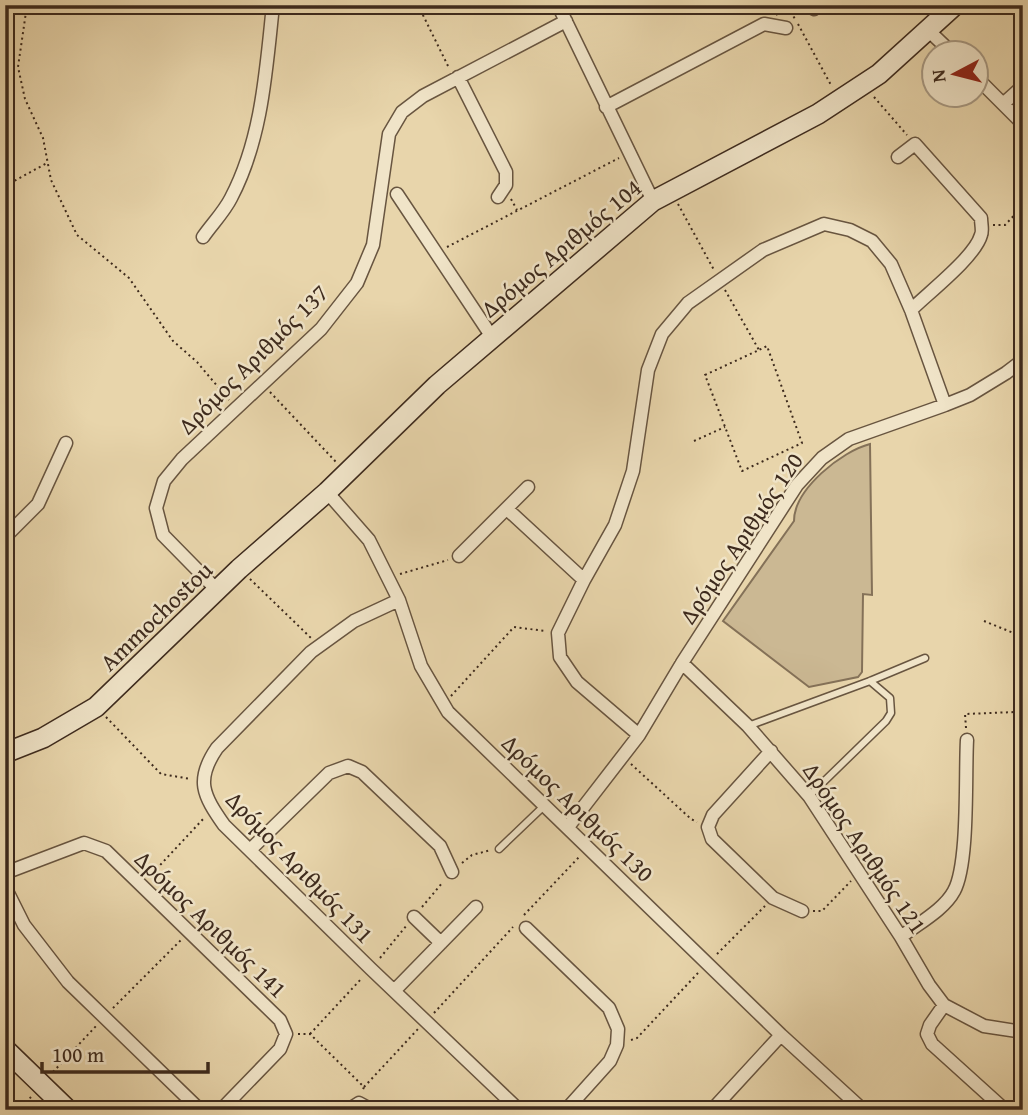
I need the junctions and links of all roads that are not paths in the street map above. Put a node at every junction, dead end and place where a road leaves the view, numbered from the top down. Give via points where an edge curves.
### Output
1 (273, 5) edge
2 (558, 5) edge
3 (955, 5) edge
4 (566, 21) junction
5 (786, 28) dead end
6 (929, 31) junction
7 (936, 38) edge
8 (456, 78) junction
9 (1023, 86) edge
10 (990, 91) edge
11 (1003, 104) junction
12 (606, 107) junction
13 (1023, 124) edge
14 (898, 157) dead end
15 (397, 194) dead end
16 (498, 197) dead end
17 (653, 201) junction
18 (203, 237) dead end
19 (911, 310) junction
20 (492, 337) junction
21 (1023, 360) edge
22 (945, 405) junction
23 (66, 443) dead end
24 (528, 487) dead end
25 (327, 492) junction
26 (507, 509) junction
27 (5, 537) edge
28 (459, 556) road end
29 (583, 580) junction
30 (218, 591) junction
31 (399, 600) junction
32 (925, 657) dead end
33 (682, 663) junction
34 (870, 681) junction
35 (748, 726) junction
36 (639, 735) junction
37 (967, 740) road end
38 (771, 751) junction
39 (5, 753) edge
40 (809, 796) junction
41 (545, 805) junction
42 (568, 827) junction
43 (499, 849) road end
44 (250, 850) junction
45 (452, 872) road end
46 (5, 873) edge
47 (5, 887) edge
48 (477, 907) dead end
49 (802, 912) road end
50 (414, 917) road end
51 (526, 928) dead end
52 (901, 937) junction
53 (441, 943) junction
54 (394, 991) junction
55 (944, 1005) junction
56 (1023, 1032) edge
57 (781, 1035) junction
58 (5, 1049) edge
59 (353, 1107) edge
60 (68, 1110) edge
61 (200, 1110) edge
62 (221, 1110) edge
63 (372, 1110) edge
64 (519, 1110) edge
65 (566, 1110) edge
66 (712, 1110) edge
67 (863, 1110) edge
68 (1005, 1110) edge

1 - 18 street via 264,91 248,162 230,200
2 - 4 street
3 - 6 street, Δρόμος Αριθμός 104
4 - 8 street, Δρόμος Αριθμός 137
4 - 12 street
5 - 12 street via 764,24
6 - 7 street
6 - 17 street, Δρόμος Αριθμός 104 via 879,74 818,114
8 - 16 street via 506,172 506,185
8 - 30 street, Δρόμος Αριθμός 137 via 402,112 389,134 373,245 357,283 321,329 164,481 156,508 163,535
9 - 11 street
10 - 11 street
11 - 13 street
12 - 17 street
14 - 19 street via 915,144 981,218 982,234 972,251
15 - 20 street
17 - 20 street, Δρόμος Αριθμός 104
19 - 22 street
19 - 29 street via 891,264 872,241 824,224 763,250 688,303 662,334 648,370 633,471 615,525
20 - 25 street, Δρόμος Αριθμός 104
21 - 22 street, Δρόμος Αριθμός 120 via 970,395
22 - 33 street, Δρόμος Αριθμός 120 via 849,439 822,458 797,485
23 - 27 street via 38,504
24 - 26 street
25 - 30 street, Ammochostou
25 - 31 street, Δρόμος Αριθμός 130 via 369,540
26 - 28 street
26 - 29 street
29 - 36 street via 558,633 560,657 577,682
30 - 39 street, Ammochostou via 96,707 43,738
31 - 41 street, Δρόμος Αριθμός 130 via 421,666 448,712
31 - 44 street, Δρόμος Αριθμός 131 via 355,621 320,646 206,763 202,781 207,800 223,825
32 - 34 lane
33 - 35 street, Δρόμος Αριθμός 121
33 - 36 street, Δρόμος Αριθμός 120
34 - 35 lane
34 - 40 lane via 890,698 891,713
35 - 38 street, Δρόμος Αριθμός 121
36 - 42 street, Δρόμος Αριθμός 120
37 - 52 street via 962,872 953,893 939,908
38 - 40 street, Δρόμος Αριθμός 121
38 - 49 street via 713,815 708,827 712,839 773,898
40 - 52 street, Δρόμος Αριθμός 121
41 - 42 street, Δρόμος Αριθμός 130
41 - 43 lane
42 - 57 street, Δρόμος Αριθμός 130
44 - 45 street via 329,773 348,765 362,772 440,846
44 - 54 street, Δρόμος Αριθμός 131
46 - 62 street, Δρόμος Αριθμός 141 via 84,843 106,851 280,1020 286,1034 280,1049
47 - 61 street via 24,925 68,982
48 - 53 street
50 - 53 street, Δρόμος Αριθμός 131
51 - 65 street via 609,1008 618,1029 611,1061
52 - 55 street, Δρόμος Αριθμός 121
53 - 54 street
54 - 64 street, Δρόμος Αριθμός 131
55 - 56 street, Δρόμος Αριθμός 121 via 984,1026
55 - 68 street via 930,1025 932,1044
57 - 66 street
57 - 67 street, Δρόμος Αριθμός 130
58 - 60 street
59 - 63 street

